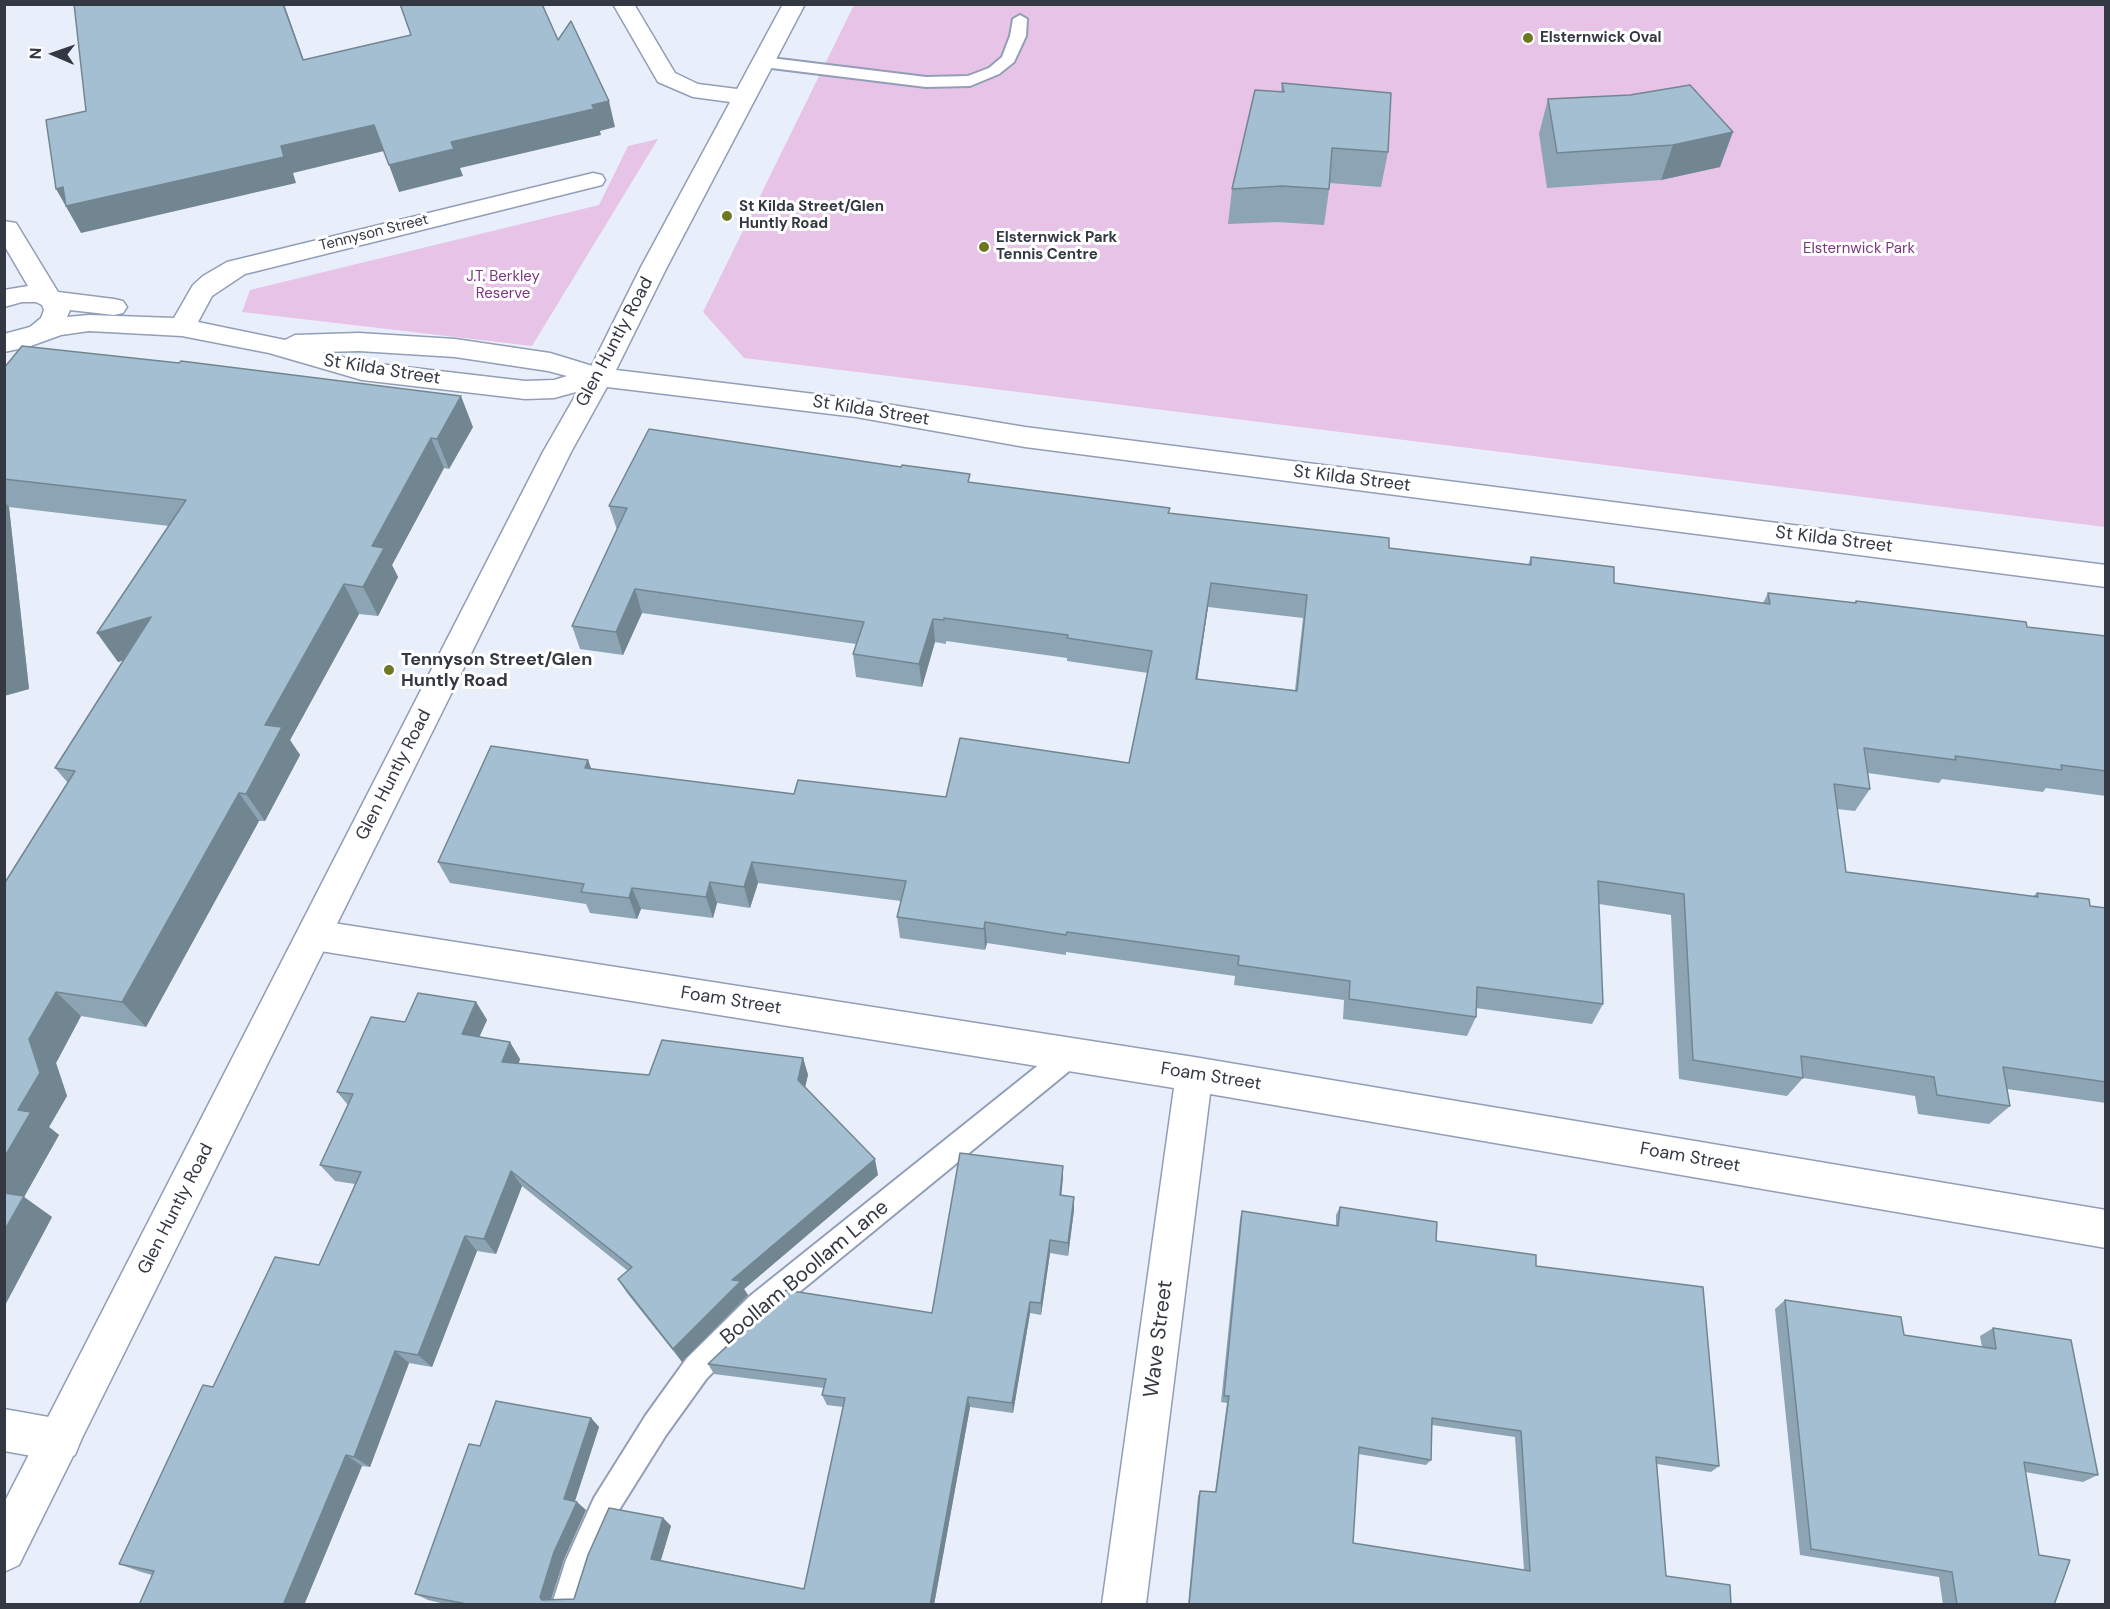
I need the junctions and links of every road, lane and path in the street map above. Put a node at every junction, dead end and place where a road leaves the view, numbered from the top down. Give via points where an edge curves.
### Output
1 (623, 4) edge
2 (794, 4) edge
3 (1020, 19) dead end
4 (763, 62) junction
5 (745, 97) junction
6 (593, 180) dead end
7 (5, 225) edge
8 (50, 298) junction
9 (4, 299) edge
10 (182, 327) junction
11 (39, 333) junction
12 (6, 343) edge
13 (599, 377) junction
14 (2106, 576) edge
15 (314, 935) junction
16 (1070, 1055) junction
17 (1194, 1074) junction
18 (2106, 1229) edge
19 (4, 1430) edge
20 (60, 1440) junction
21 (4, 1550) edge
22 (567, 1605) edge
23 (1124, 1605) edge

1 - 5 street via 666,77 693,90
2 - 4 street, Glen Huntly Road
3 - 4 lane via 1009,59 994,71 970,81 926,82
4 - 5 street, Glen Huntly Road
5 - 13 street, Glen Huntly Road
6 - 10 street, Tennyson Street via 236,268 202,291
7 - 8 street
8 - 9 street via 21,294
8 - 10 street via 135,310
8 - 11 street via 57,304 57,316
10 - 11 street via 88,323
10 - 13 street, St Kilda Street via 273,345 362,371 525,390 554,389
11 - 12 street
13 - 14 street, St Kilda Street via 856,408 1025,437
13 - 15 street, Glen Huntly Road via 557,452
15 - 16 street, Foam Street
15 - 20 street, Glen Huntly Road
16 - 17 street, Foam Street
16 - 22 lane, Boollam Boollam Lane via 760,1306 697,1368 604,1508
17 - 18 street, Foam Street
17 - 23 street, Wave Street
19 - 20 street
20 - 21 street, Glen Huntly Road

